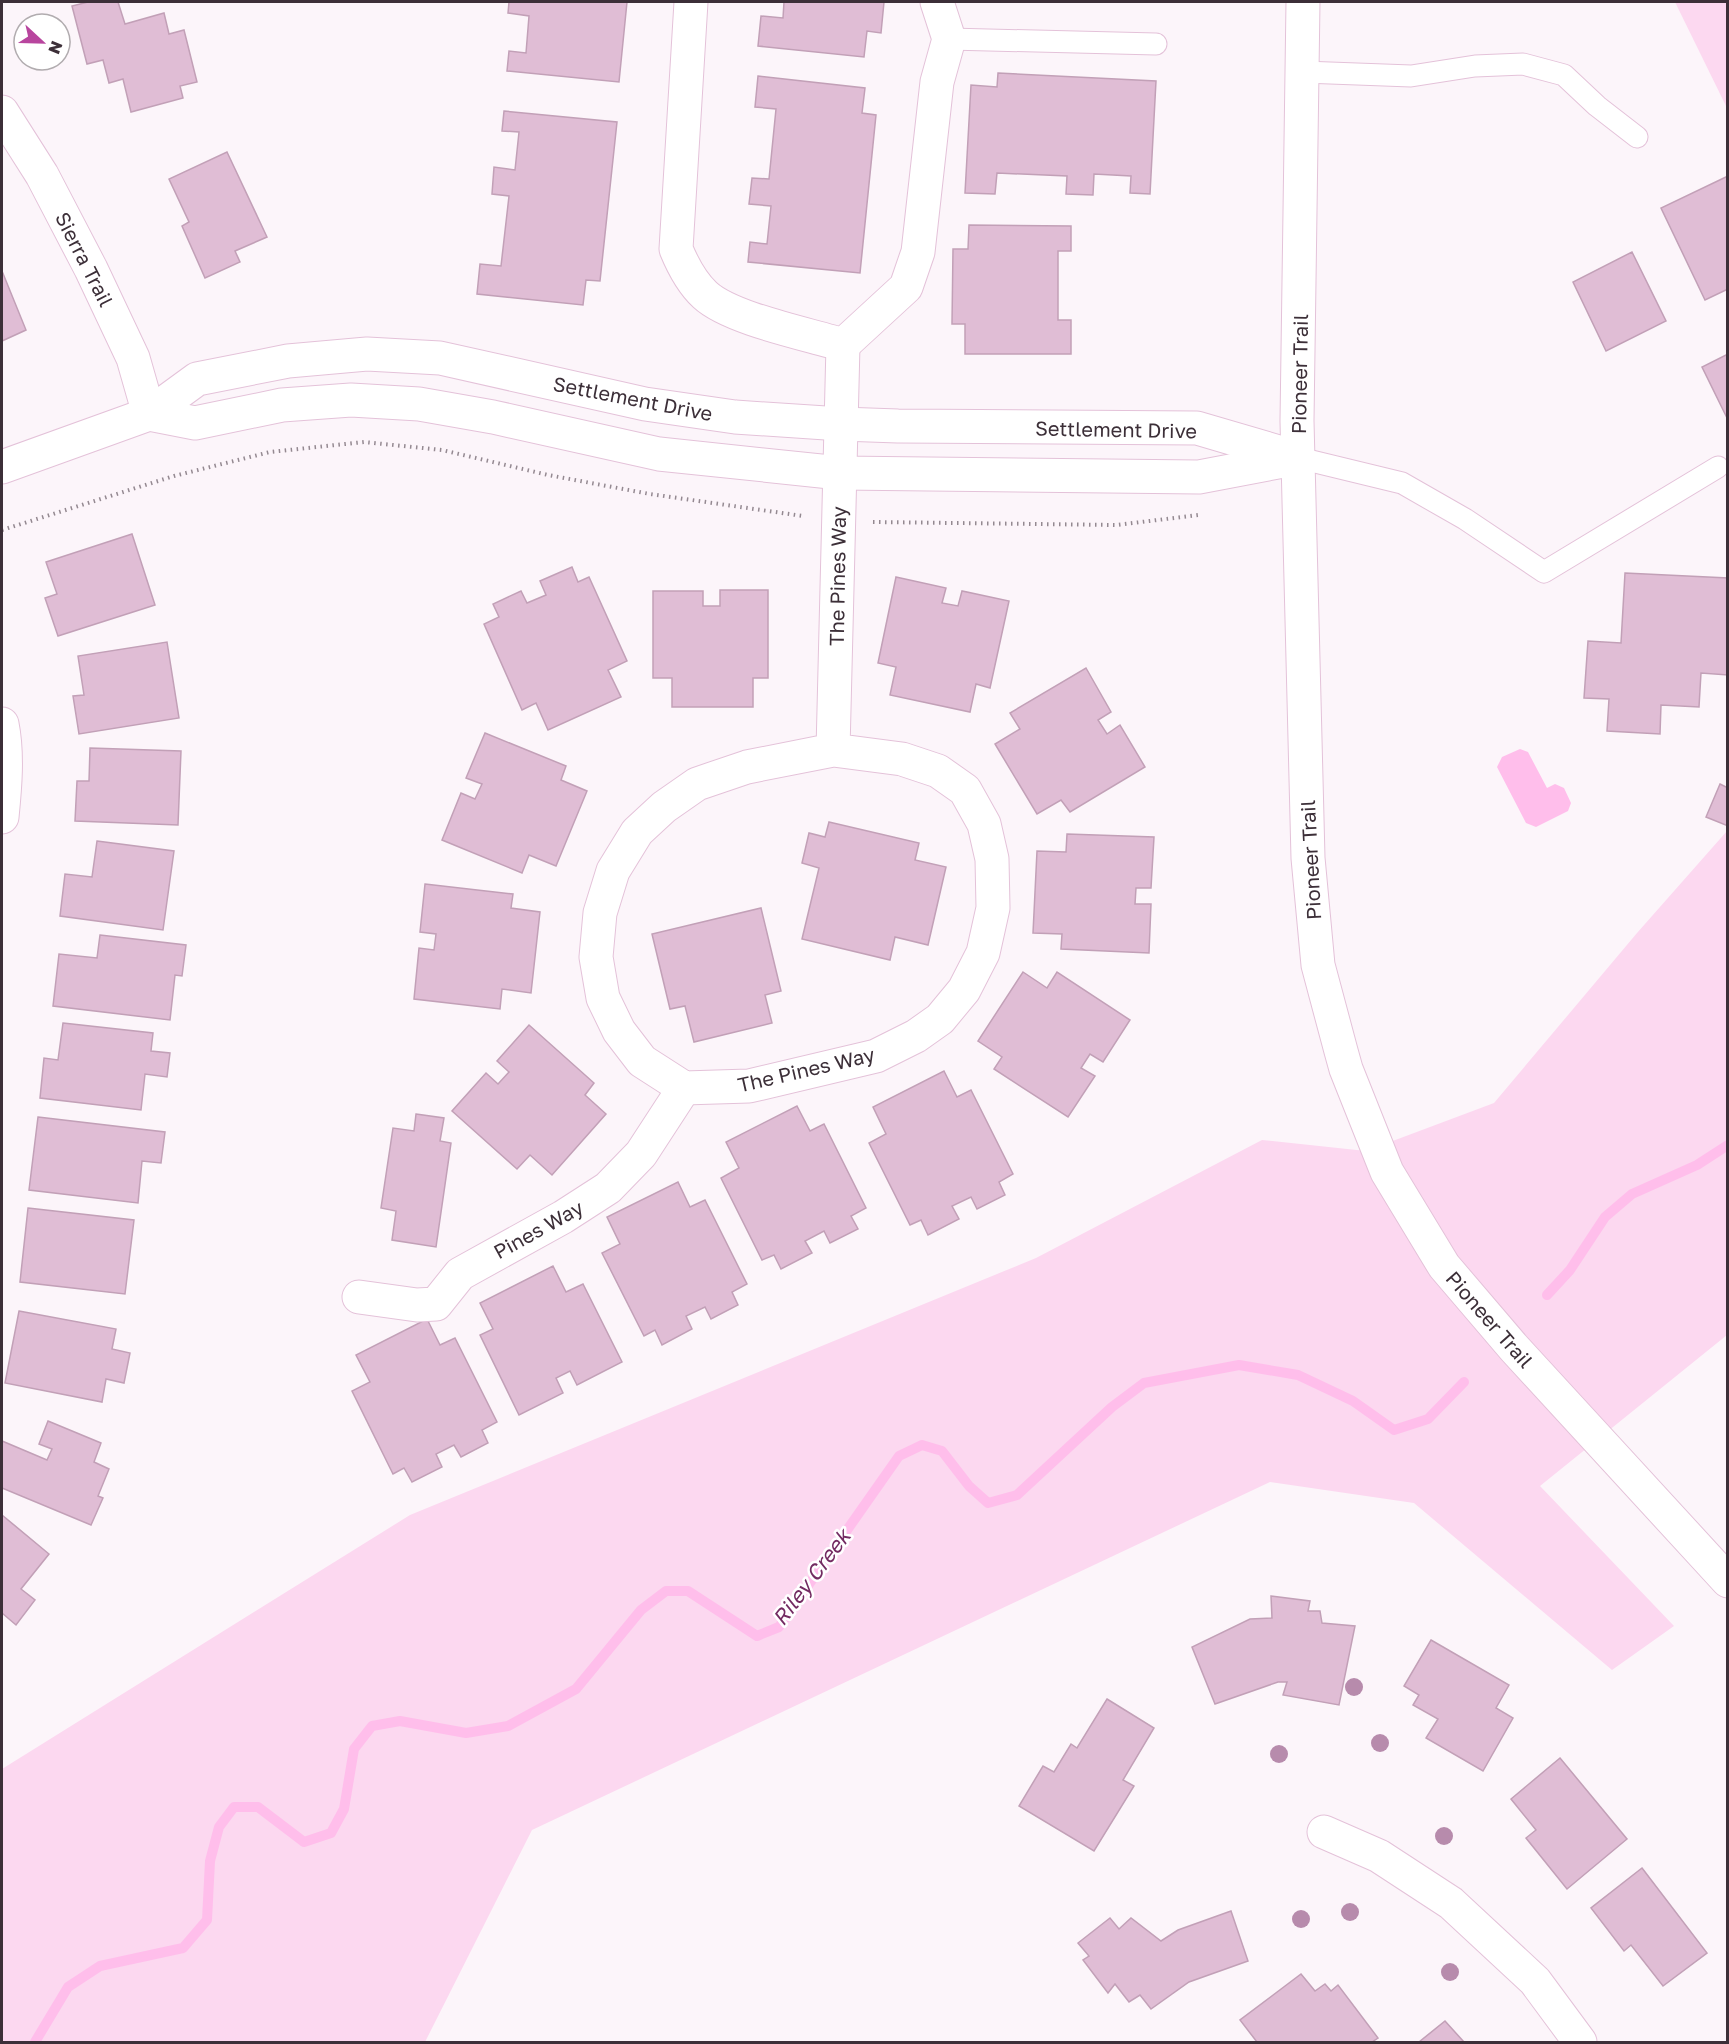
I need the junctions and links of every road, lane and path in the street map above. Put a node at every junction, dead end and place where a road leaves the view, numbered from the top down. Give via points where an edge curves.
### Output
1 (691, 2) edge
2 (937, 2) edge
3 (1304, 2) edge
4 (949, 39) junction
5 (1156, 44) dead end
6 (1303, 72) junction
7 (2, 111) edge
8 (1637, 138) dead end
9 (843, 345) junction
10 (149, 414) junction
11 (841, 424) junction
12 (1299, 458) junction
13 (2, 467) edge
14 (1718, 467) dead end
15 (840, 473) junction
16 (1208, 514) dead end
17 (837, 521) junction
18 (2, 530) edge
19 (2, 724) edge
20 (833, 750) junction
21 (2, 817) edge
22 (684, 1088) junction
23 (359, 1297) dead end
24 (1728, 1581) edge
25 (1324, 1832) dead end
26 (1580, 2043) edge

1 - 9 street via 676,249 683,266 706,296 739,314
2 - 4 street
3 - 6 street, Pioneer Trail
4 - 5 lane
4 - 9 street via 937,82 918,252 906,287
6 - 8 lane via 1410,76 1475,66 1523,64 1564,75
6 - 12 street, Pioneer Trail
7 - 10 street, Sierra Trail via 42,175 96,279 134,358
9 - 11 street, The Pines Way
10 - 11 street, Settlement Drive via 196,380 288,361 367,354 440,358 645,404 735,417
10 - 13 street, Settlement Drive
10 - 15 street via 195,423 282,405 351,400 419,404 659,454
11 - 12 street, Settlement Drive via 1197,428
11 - 15 street, The Pines Way
12 - 14 lane via 1402,483 1466,519 1544,572
12 - 15 street via 1199,477
12 - 24 street, Pioneer Trail via 1308,858 1317,965 1346,1069 1387,1172 1444,1266
15 - 17 street, The Pines Way
16 - 17 path via 1117,525
17 - 18 path via 650,494 442,450 364,442 270,452 174,476
17 - 20 street, The Pines Way
19 - 21 street
20 - 22 street, The Pines Way via 747,768 697,784 637,832 613,871 600,913 596,957 603,998 619,1031 642,1061
20 - 22 street, The Pines Way via 902,759 938,771 965,790 984,824 992,859 993,908 983,953 964,990 940,1019 876,1056 749,1086
22 - 23 street, Pines Way via 641,1154 608,1188 460,1274 436,1304
25 - 26 street via 1379,1856 1451,1903 1534,1982

